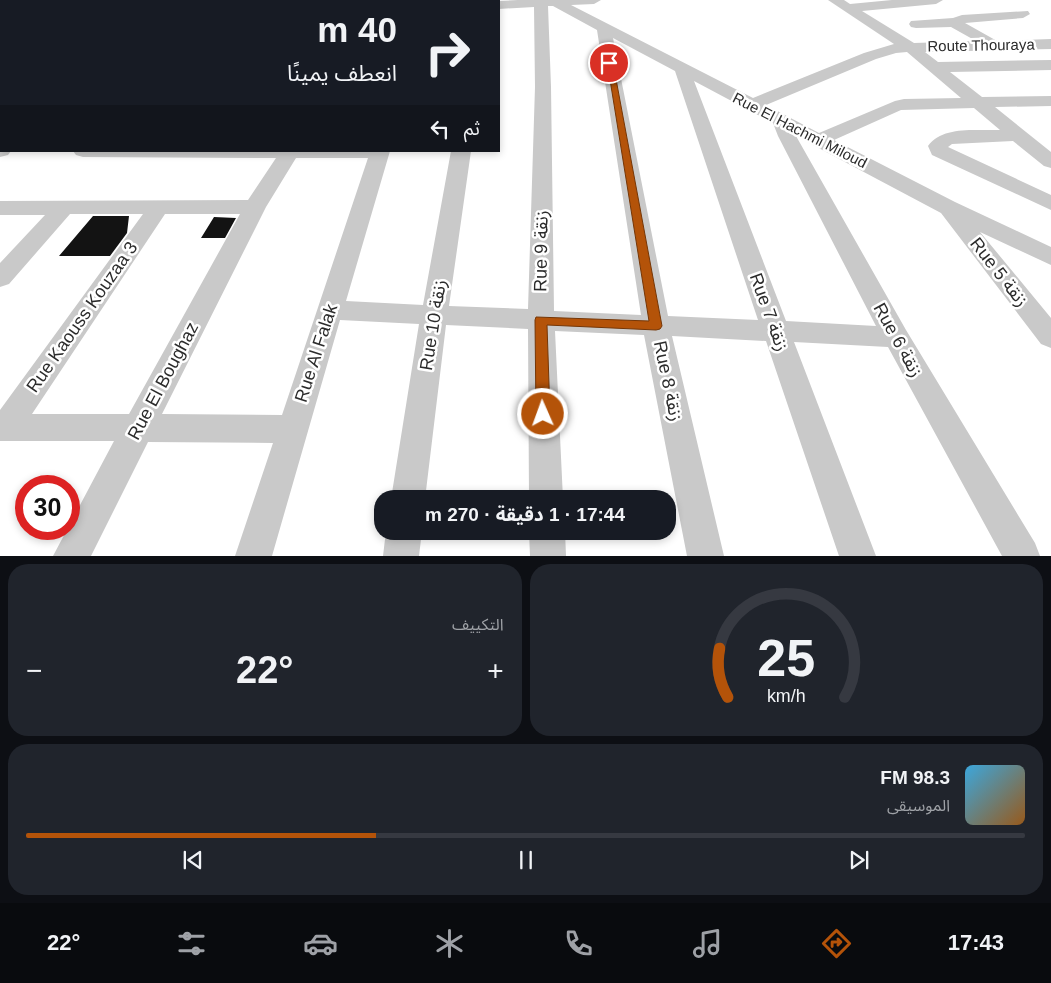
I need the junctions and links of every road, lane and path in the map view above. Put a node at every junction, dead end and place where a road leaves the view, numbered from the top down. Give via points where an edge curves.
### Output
1 (594, 0) edge
2 (835, 0) edge
3 (936, 0) edge
4 (576, 1) edge
5 (549, 2) edge
6 (1008, 2) dead end
7 (500, 5) edge
8 (848, 8) junction
9 (956, 22) junction
10 (916, 24) dead end
11 (604, 28) junction
12 (1049, 39) edge
13 (993, 45) junction
14 (910, 47) junction
15 (1051, 65) edge
16 (935, 67) junction
17 (682, 69) junction
18 (980, 103) junction
19 (1047, 104) edge
20 (752, 106) junction
21 (780, 120) junction
22 (1018, 135) junction
23 (819, 140) junction
24 (290, 152) edge
25 (380, 152) edge
26 (461, 152) edge
27 (1051, 162) edge
28 (1051, 203) edge
29 (947, 206) junction
30 (159, 207) junction
31 (255, 207) junction
32 (0, 208) edge
33 (64, 208) junction
34 (1051, 257) edge
35 (0, 278) edge
36 (330, 310) junction
37 (434, 315) junction
38 (541, 320) junction
39 (656, 326) junction
40 (776, 331) junction
41 (896, 337) junction
42 (1051, 337) edge
43 (3, 427) edge
44 (138, 428) junction
45 (292, 429) junction
46 (409, 490) edge
47 (546, 490) edge
48 (403, 540) edge
49 (547, 540) edge
50 (71, 556) edge
51 (252, 556) edge
52 (400, 556) edge
53 (548, 556) edge
54 (706, 556) edge
55 (858, 556) edge
56 (1022, 556) edge

1 - 4 street
2 - 8 street
3 - 8 street
4 - 5 street
5 - 7 street
5 - 11 street, Rue El Hachmi Miloud
5 - 38 street, Rue 9 زنقة via 543,87
6 - 9 street via 1027,17 962,19
8 - 14 street
9 - 10 street
9 - 13 street
11 - 17 street, Rue El Hachmi Miloud
11 - 39 street, Rue 8 زنقة
12 - 13 street, Route Thouraya
13 - 14 street, Route Thouraya
14 - 16 street
14 - 20 street, Route Thouraya via 879,53
15 - 16 street
16 - 18 street
17 - 20 street, Rue El Hachmi Miloud
17 - 40 street, Rue 7 زنقة
18 - 19 street
18 - 22 street
18 - 23 street via 895,106
20 - 21 street, Rue El Hachmi Miloud
21 - 23 street, Rue El Hachmi Miloud
21 - 41 street, Rue 6 زنقة
22 - 27 street
22 - 28 street via 958,137 944,140 938,146 939,151
23 - 29 street, Rue El Hachmi Miloud
24 - 25 street
24 - 31 street, Rue El Boughaz
25 - 36 street, Rue Al Falak
26 - 37 street, Rue 10 زنقة
29 - 34 street, Rue El Hachmi Miloud
29 - 42 street, Rue 5 زنقة
30 - 31 street
30 - 33 street
30 - 43 street, Rue Kaouss Kouzaa 3
31 - 44 street, Rue El Boughaz
32 - 33 street
33 - 35 street
36 - 37 street
36 - 45 street, Rue Al Falak
37 - 38 street
37 - 46 street, Rue 10 زنقة
38 - 39 street
38 - 47 street, Rue 9 زنقة
39 - 40 street
39 - 54 street, Rue 8 زنقة
40 - 41 street
40 - 55 street, Rue 7 زنقة
41 - 56 street, Rue 6 زنقة
43 - 44 street
44 - 45 street
44 - 50 street, Rue El Boughaz
45 - 51 street, Rue Al Falak
48 - 52 street
49 - 53 street

